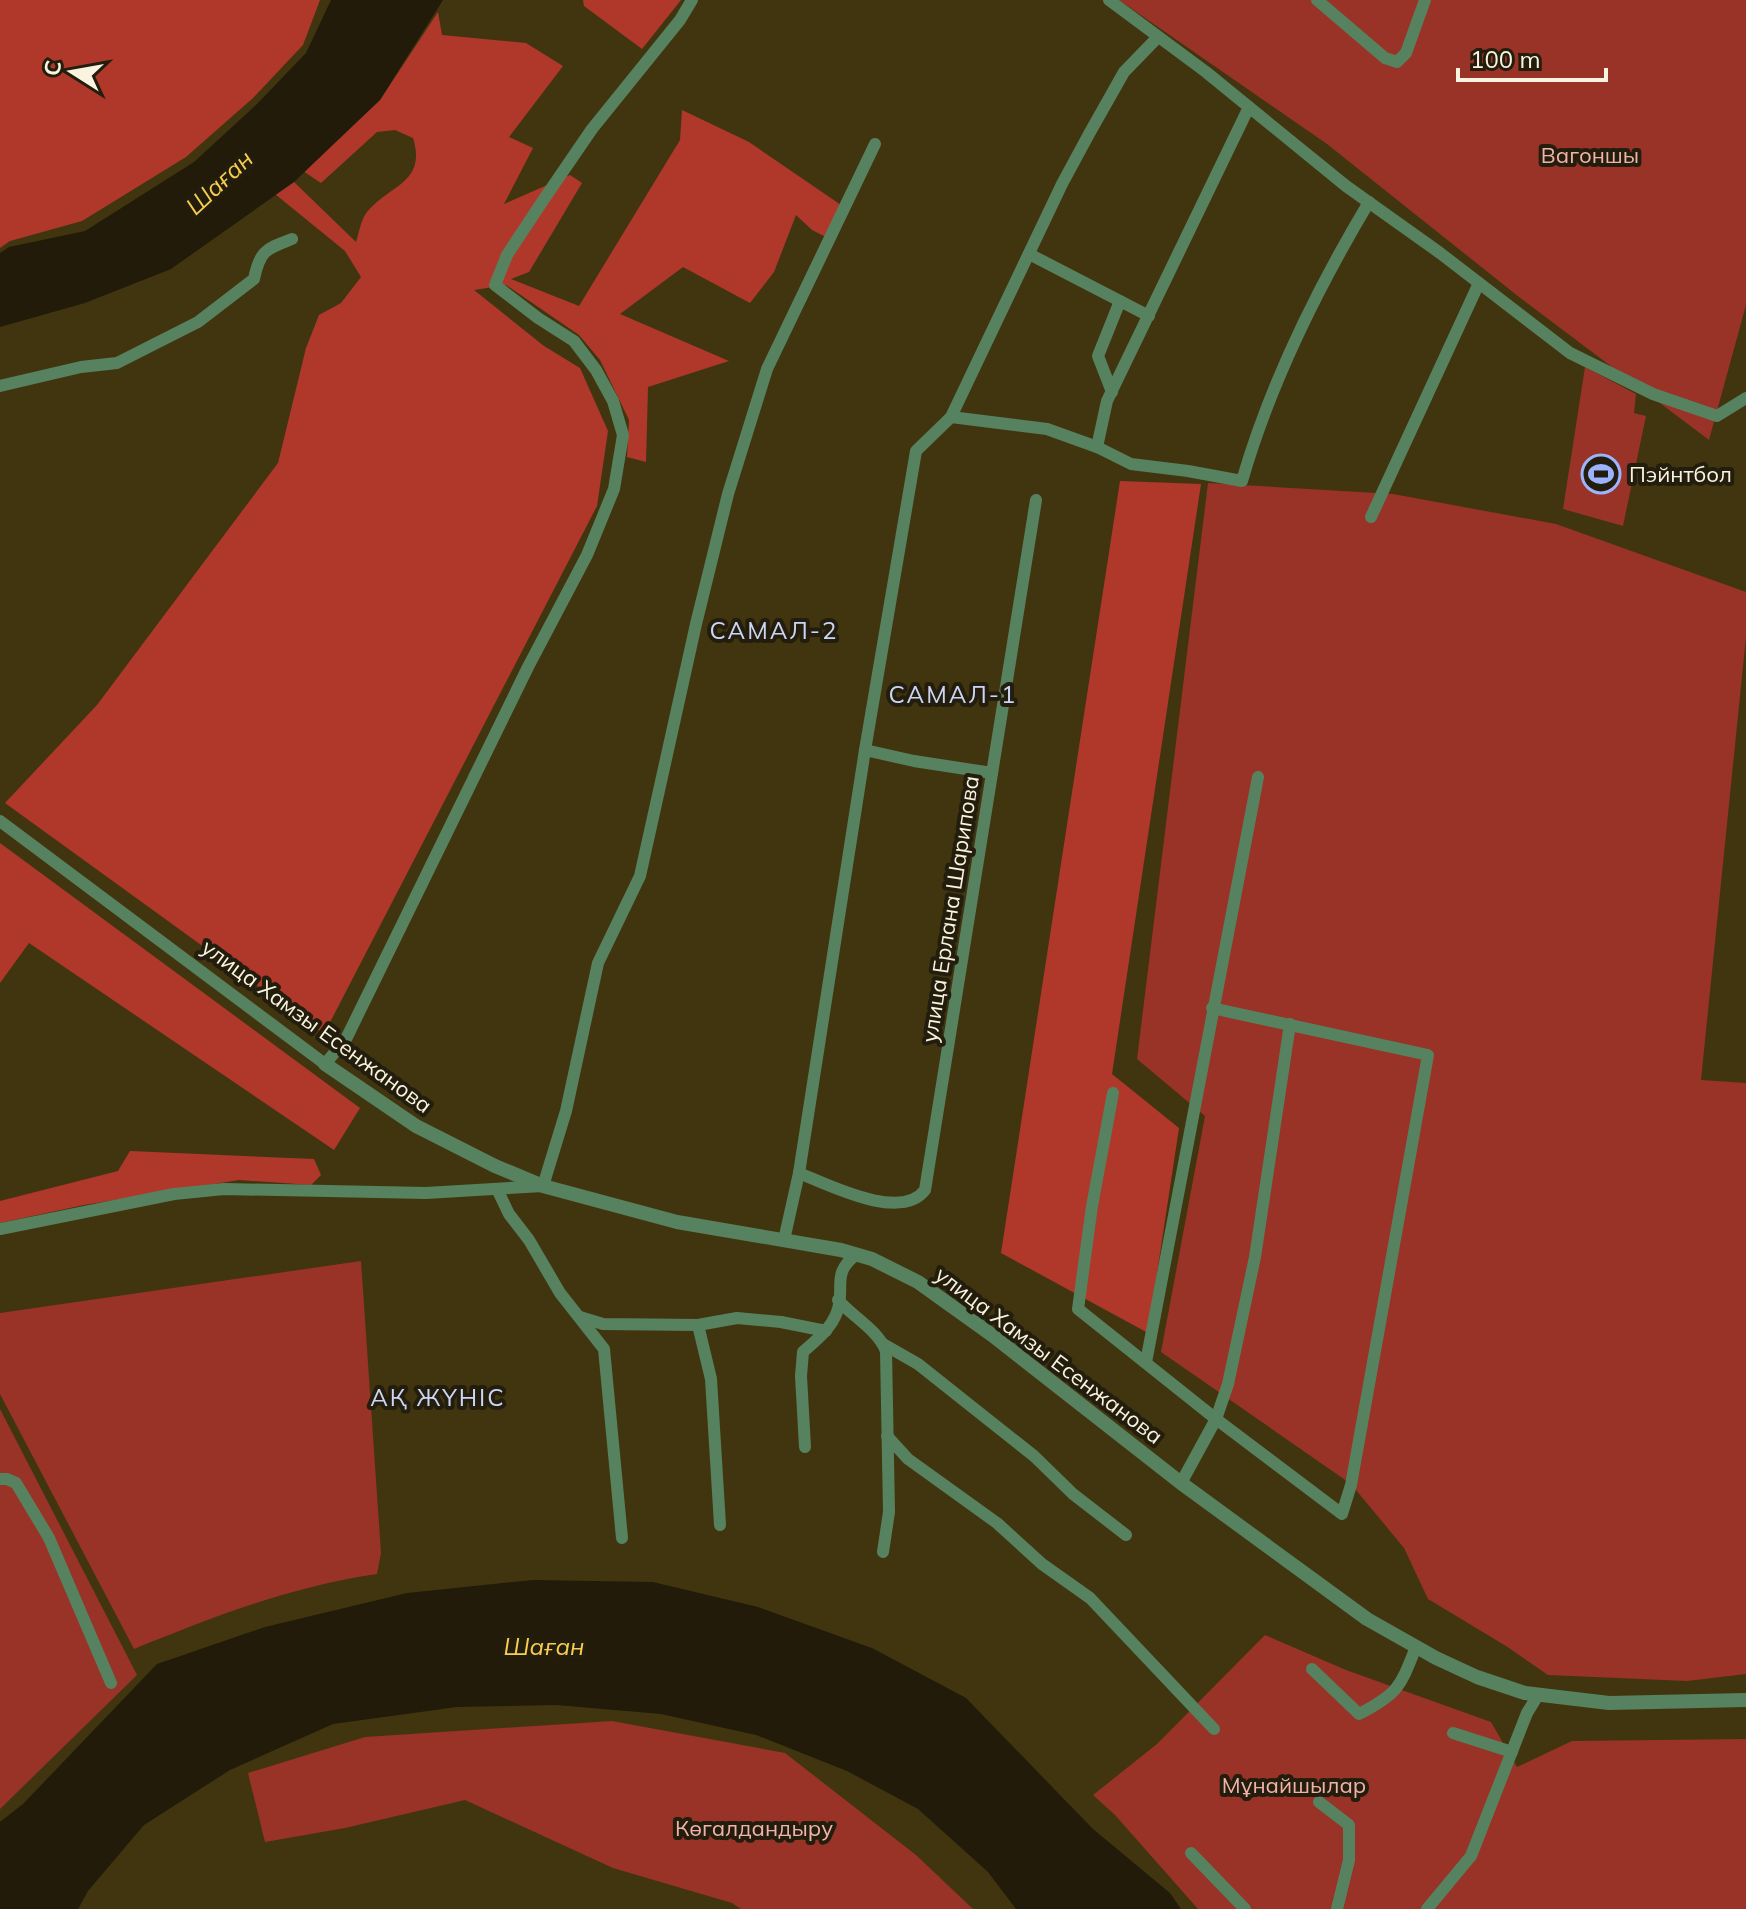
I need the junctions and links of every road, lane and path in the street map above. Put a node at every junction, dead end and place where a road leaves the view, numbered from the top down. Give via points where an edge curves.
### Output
1 (692, 0) edge
2 (1109, 0) edge
3 (1317, 0) edge
4 (1425, 0) edge
5 (1158, 37) junction
6 (1249, 107) junction
7 (875, 144) dead end
8 (1369, 202) junction
9 (292, 239) dead end
10 (1029, 254) junction
11 (1479, 283) junction
12 (1120, 301) junction
13 (1149, 316) junction
14 (0, 386) edge
15 (1112, 392) junction
16 (1746, 398) edge
17 (951, 417) junction
18 (1097, 447) junction
19 (1036, 500) dead end
20 (1371, 517) dead end
21 (865, 750) junction
22 (992, 773) junction
23 (1258, 777) dead end
24 (0, 821) edge
25 (1212, 1008) junction
26 (1290, 1024) junction
27 (325, 1064) junction
28 (1113, 1093) dead end
29 (799, 1173) junction
30 (543, 1186) junction
31 (497, 1189) junction
32 (0, 1229) edge
33 (784, 1240) junction
34 (857, 1254) junction
35 (838, 1300) junction
36 (580, 1317) junction
37 (698, 1325) junction
38 (826, 1331) junction
39 (883, 1344) junction
40 (1146, 1362) junction
41 (1216, 1419) junction
42 (887, 1436) junction
43 (805, 1447) dead end
44 (0, 1479) edge
45 (1181, 1483) junction
46 (720, 1525) dead end
47 (1126, 1535) dead end
48 (622, 1538) dead end
49 (883, 1552) dead end
50 (1416, 1647) junction
51 (1312, 1669) dead end
52 (111, 1683) dead end
53 (1538, 1695) junction
54 (1746, 1700) edge
55 (1214, 1729) dead end
56 (1453, 1733) dead end
57 (1512, 1752) junction
58 (1319, 1802) dead end
59 (1191, 1853) dead end
60 (1245, 1909) edge
61 (1337, 1909) edge
62 (1427, 1909) edge

1 - 27 street via 592,129 507,255 495,285 574,341 596,370 623,435 614,489 587,555 346,1039
2 - 5 street
3 - 4 street via 1385,58 1397,62 1406,53
5 - 6 street
5 - 10 street via 1124,72
6 - 8 street
6 - 13 street
7 - 30 street via 767,369 721,523 640,876 598,963 566,1111
8 - 11 street
8 - 18 street via 1295,345 1242,481 1131,464
9 - 14 street via 266,249 254,279 198,322 117,363
10 - 12 street
10 - 17 street
11 - 16 street via 1570,353 1653,394 1717,416
11 - 20 street
12 - 13 street
12 - 15 street via 1098,356
13 - 15 street
15 - 18 street
17 - 18 street via 1047,429
17 - 21 street via 916,451
19 - 22 street, улица Ерлана Шарипова
21 - 22 street
21 - 29 street
22 - 29 street, улица Ерлана Шарипова via 925,1190 897,1205
23 - 25 street
24 - 27 street, улица Хамзы Есенжанова
25 - 26 street
25 - 40 street
26 - 41 street via 1255,1257
26 - 41 street via 1428,1055 1342,1514
27 - 30 street, улица Хамзы Есенжанова via 416,1126
28 - 40 street via 1078,1309
29 - 33 street
30 - 31 street
30 - 33 street, улица Хамзы Есенжанова via 677,1222
31 - 32 street via 224,1189
31 - 36 street
33 - 34 street, улица Хамзы Есенжанова
34 - 35 street via 839,1278
34 - 45 street, улица Хамзы Есенжанова via 949,1302
35 - 38 street
35 - 39 street
36 - 37 street via 603,1324
36 - 48 street via 604,1349
37 - 38 street via 737,1318
37 - 46 street via 711,1379
38 - 43 street via 803,1352
39 - 42 street
39 - 47 street via 918,1364
40 - 41 street
41 - 45 street
42 - 49 street via 889,1512
42 - 55 street via 908,1459 1090,1598
44 - 52 street via 16,1483 49,1538
45 - 50 street, улица Хамзы Есенжанова via 1367,1619
50 - 51 street via 1400,1686 1359,1714
50 - 53 street, улица Хамзы Есенжанова via 1477,1677
53 - 54 street, улица Хамзы Есенжанова via 1609,1703
53 - 57 street
56 - 57 street
57 - 62 street via 1471,1856
58 - 61 street via 1349,1825 1349,1860
59 - 60 street

